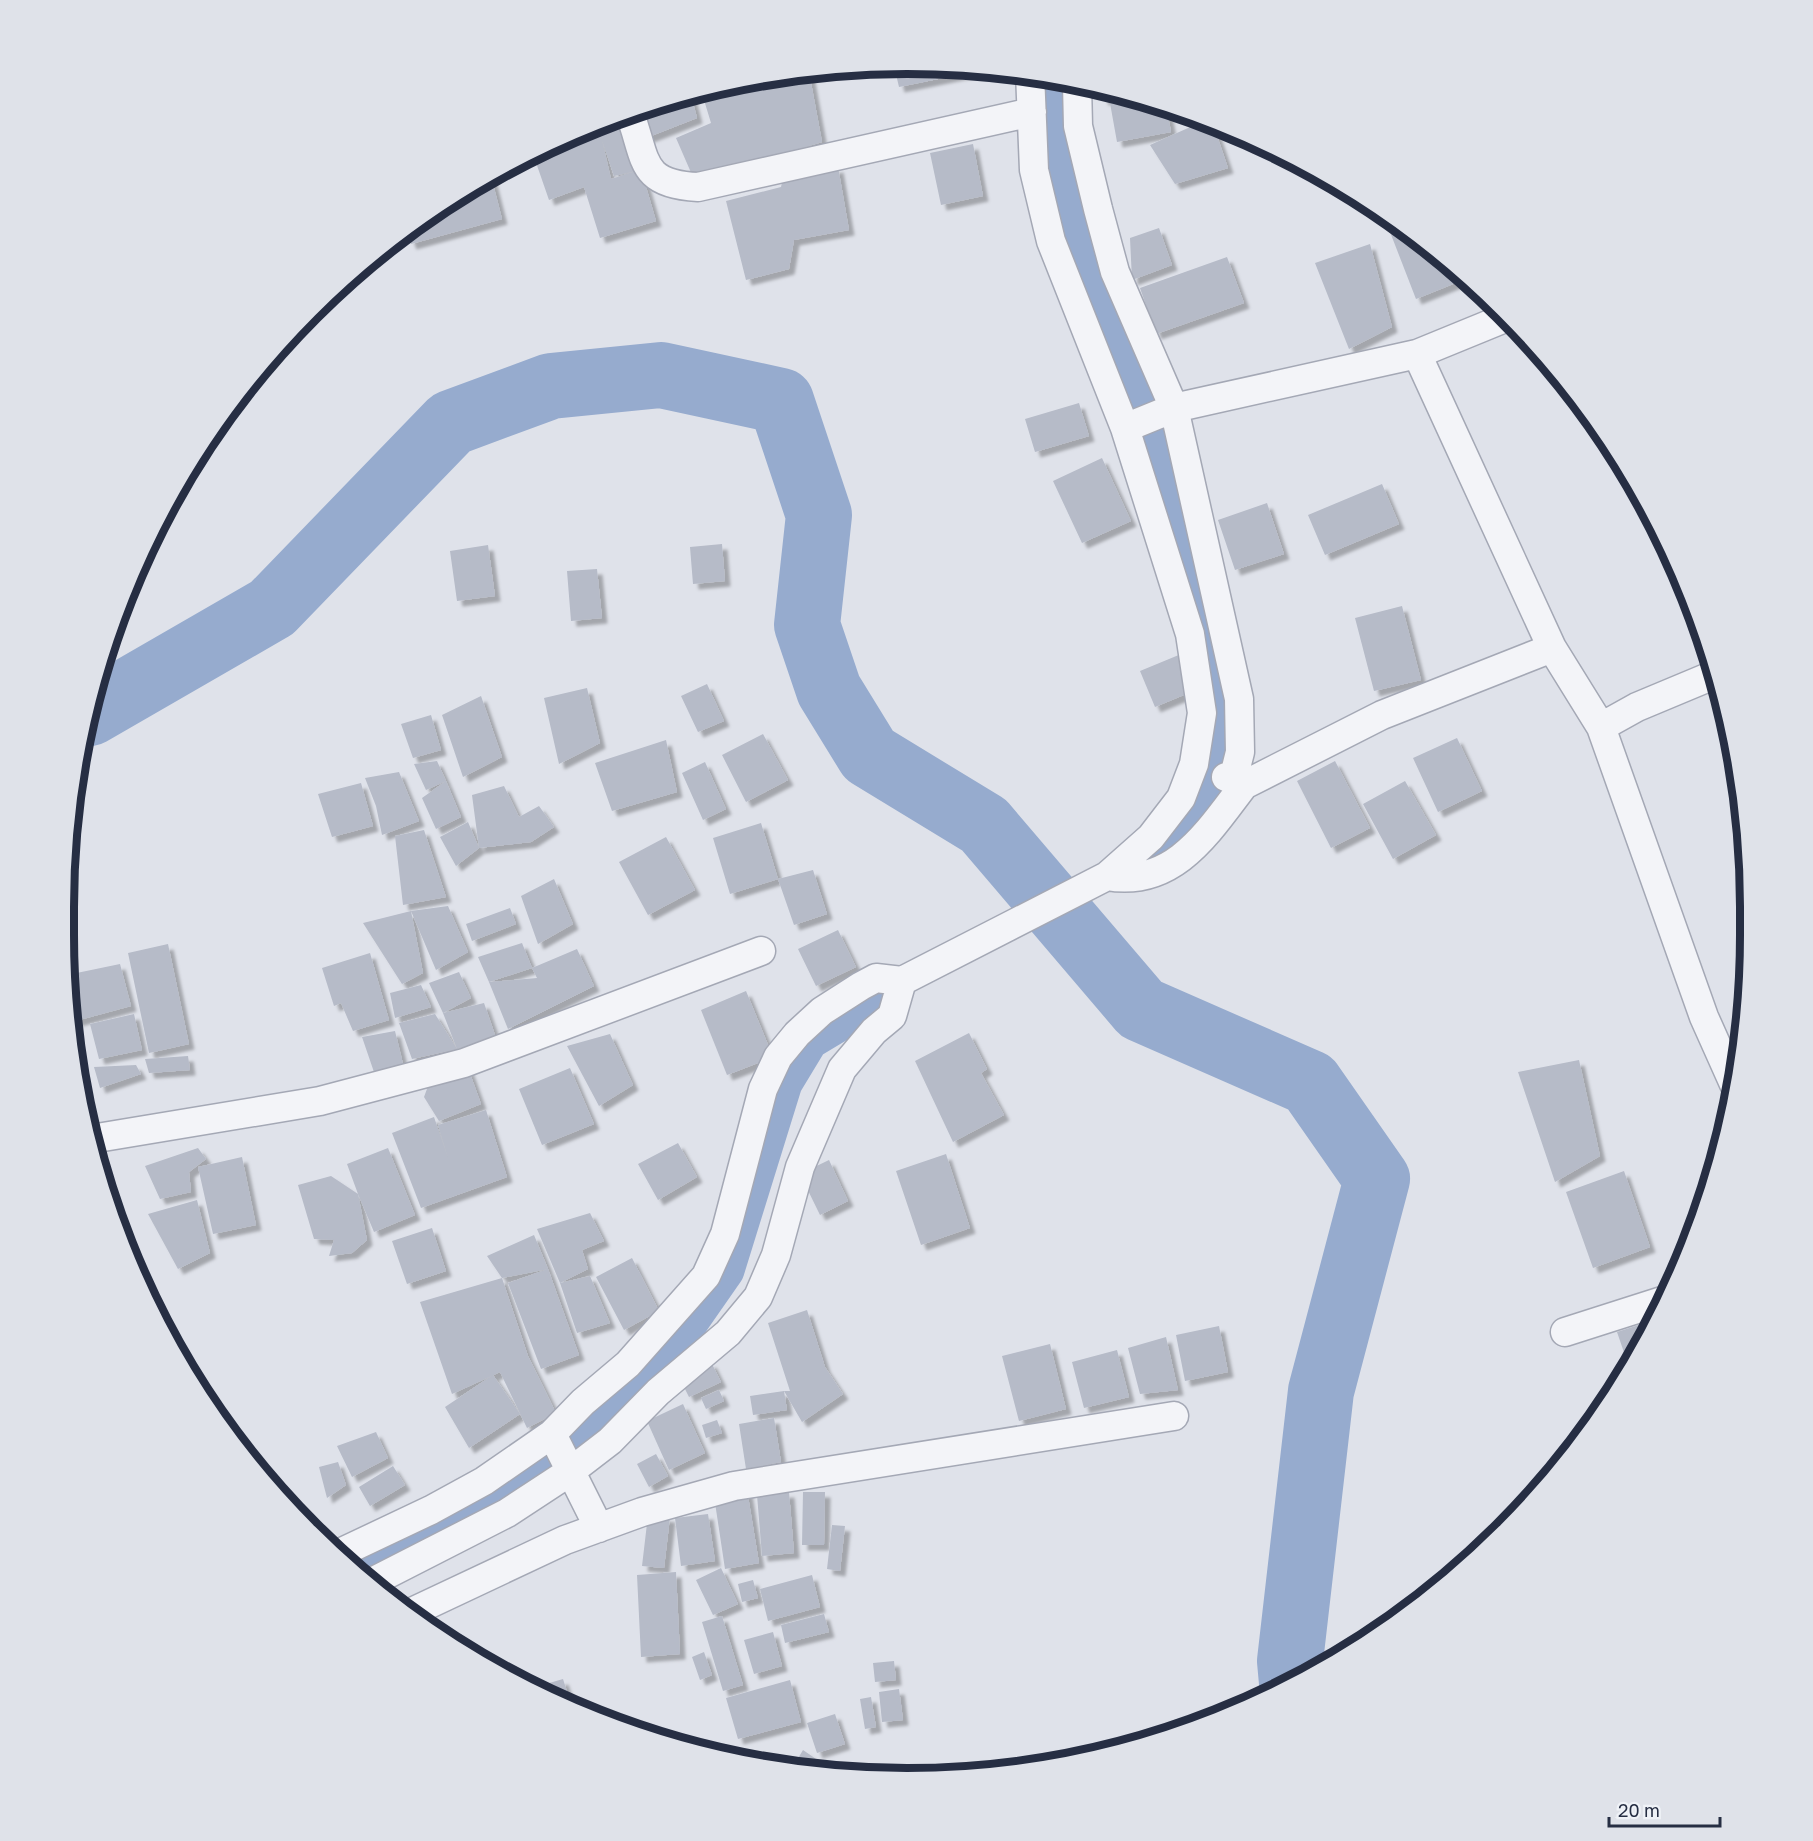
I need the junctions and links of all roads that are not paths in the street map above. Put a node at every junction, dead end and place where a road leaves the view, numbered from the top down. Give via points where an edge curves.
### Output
1 (1031, 84) edge
2 (1077, 92) edge
3 (1032, 112) junction
4 (632, 121) edge
5 (1499, 320) edge
6 (1417, 354) junction
7 (1150, 417) junction
8 (1552, 648) junction
9 (1707, 678) edge
10 (1601, 727) junction
11 (1220, 775) junction
12 (1096, 882) junction
13 (761, 951) dead end
14 (908, 978) junction
15 (1728, 1070) edge
16 (99, 1138) edge
17 (1654, 1304) edge
18 (1565, 1332) dead end
19 (1174, 1416) dead end
20 (562, 1454) junction
21 (440, 1527) junction
22 (599, 1528) junction
23 (347, 1552) edge
24 (377, 1578) edge
25 (419, 1609) edge

1 - 3 street
2 - 7 street via 1078,126
3 - 4 street via 698,187 665,182 653,175
3 - 7 street via 1034,170 1051,242
5 - 6 street
6 - 7 street
6 - 8 street
7 - 11 street via 1202,713
7 - 11 street via 1239,699 1240,752
8 - 10 street
8 - 11 street
9 - 10 street
10 - 15 street via 1704,1017
11 - 12 street via 1181,798 1151,837
11 - 12 street via 1199,841 1176,861 1148,877
12 - 14 street
13 - 16 street via 464,1063 320,1101
14 - 20 street via 892,1016 842,1069 826,1103 800,1167 776,1255 758,1297 728,1333 658,1392 610,1441
14 - 20 street via 876,978 861,986 822,1011 778,1057 763,1089 725,1234 706,1276 628,1364 583,1402
17 - 18 street
19 - 22 street via 734,1486
20 - 21 street via 484,1481
20 - 21 street via 507,1513
20 - 22 street
21 - 23 street
21 - 24 street
22 - 25 street

